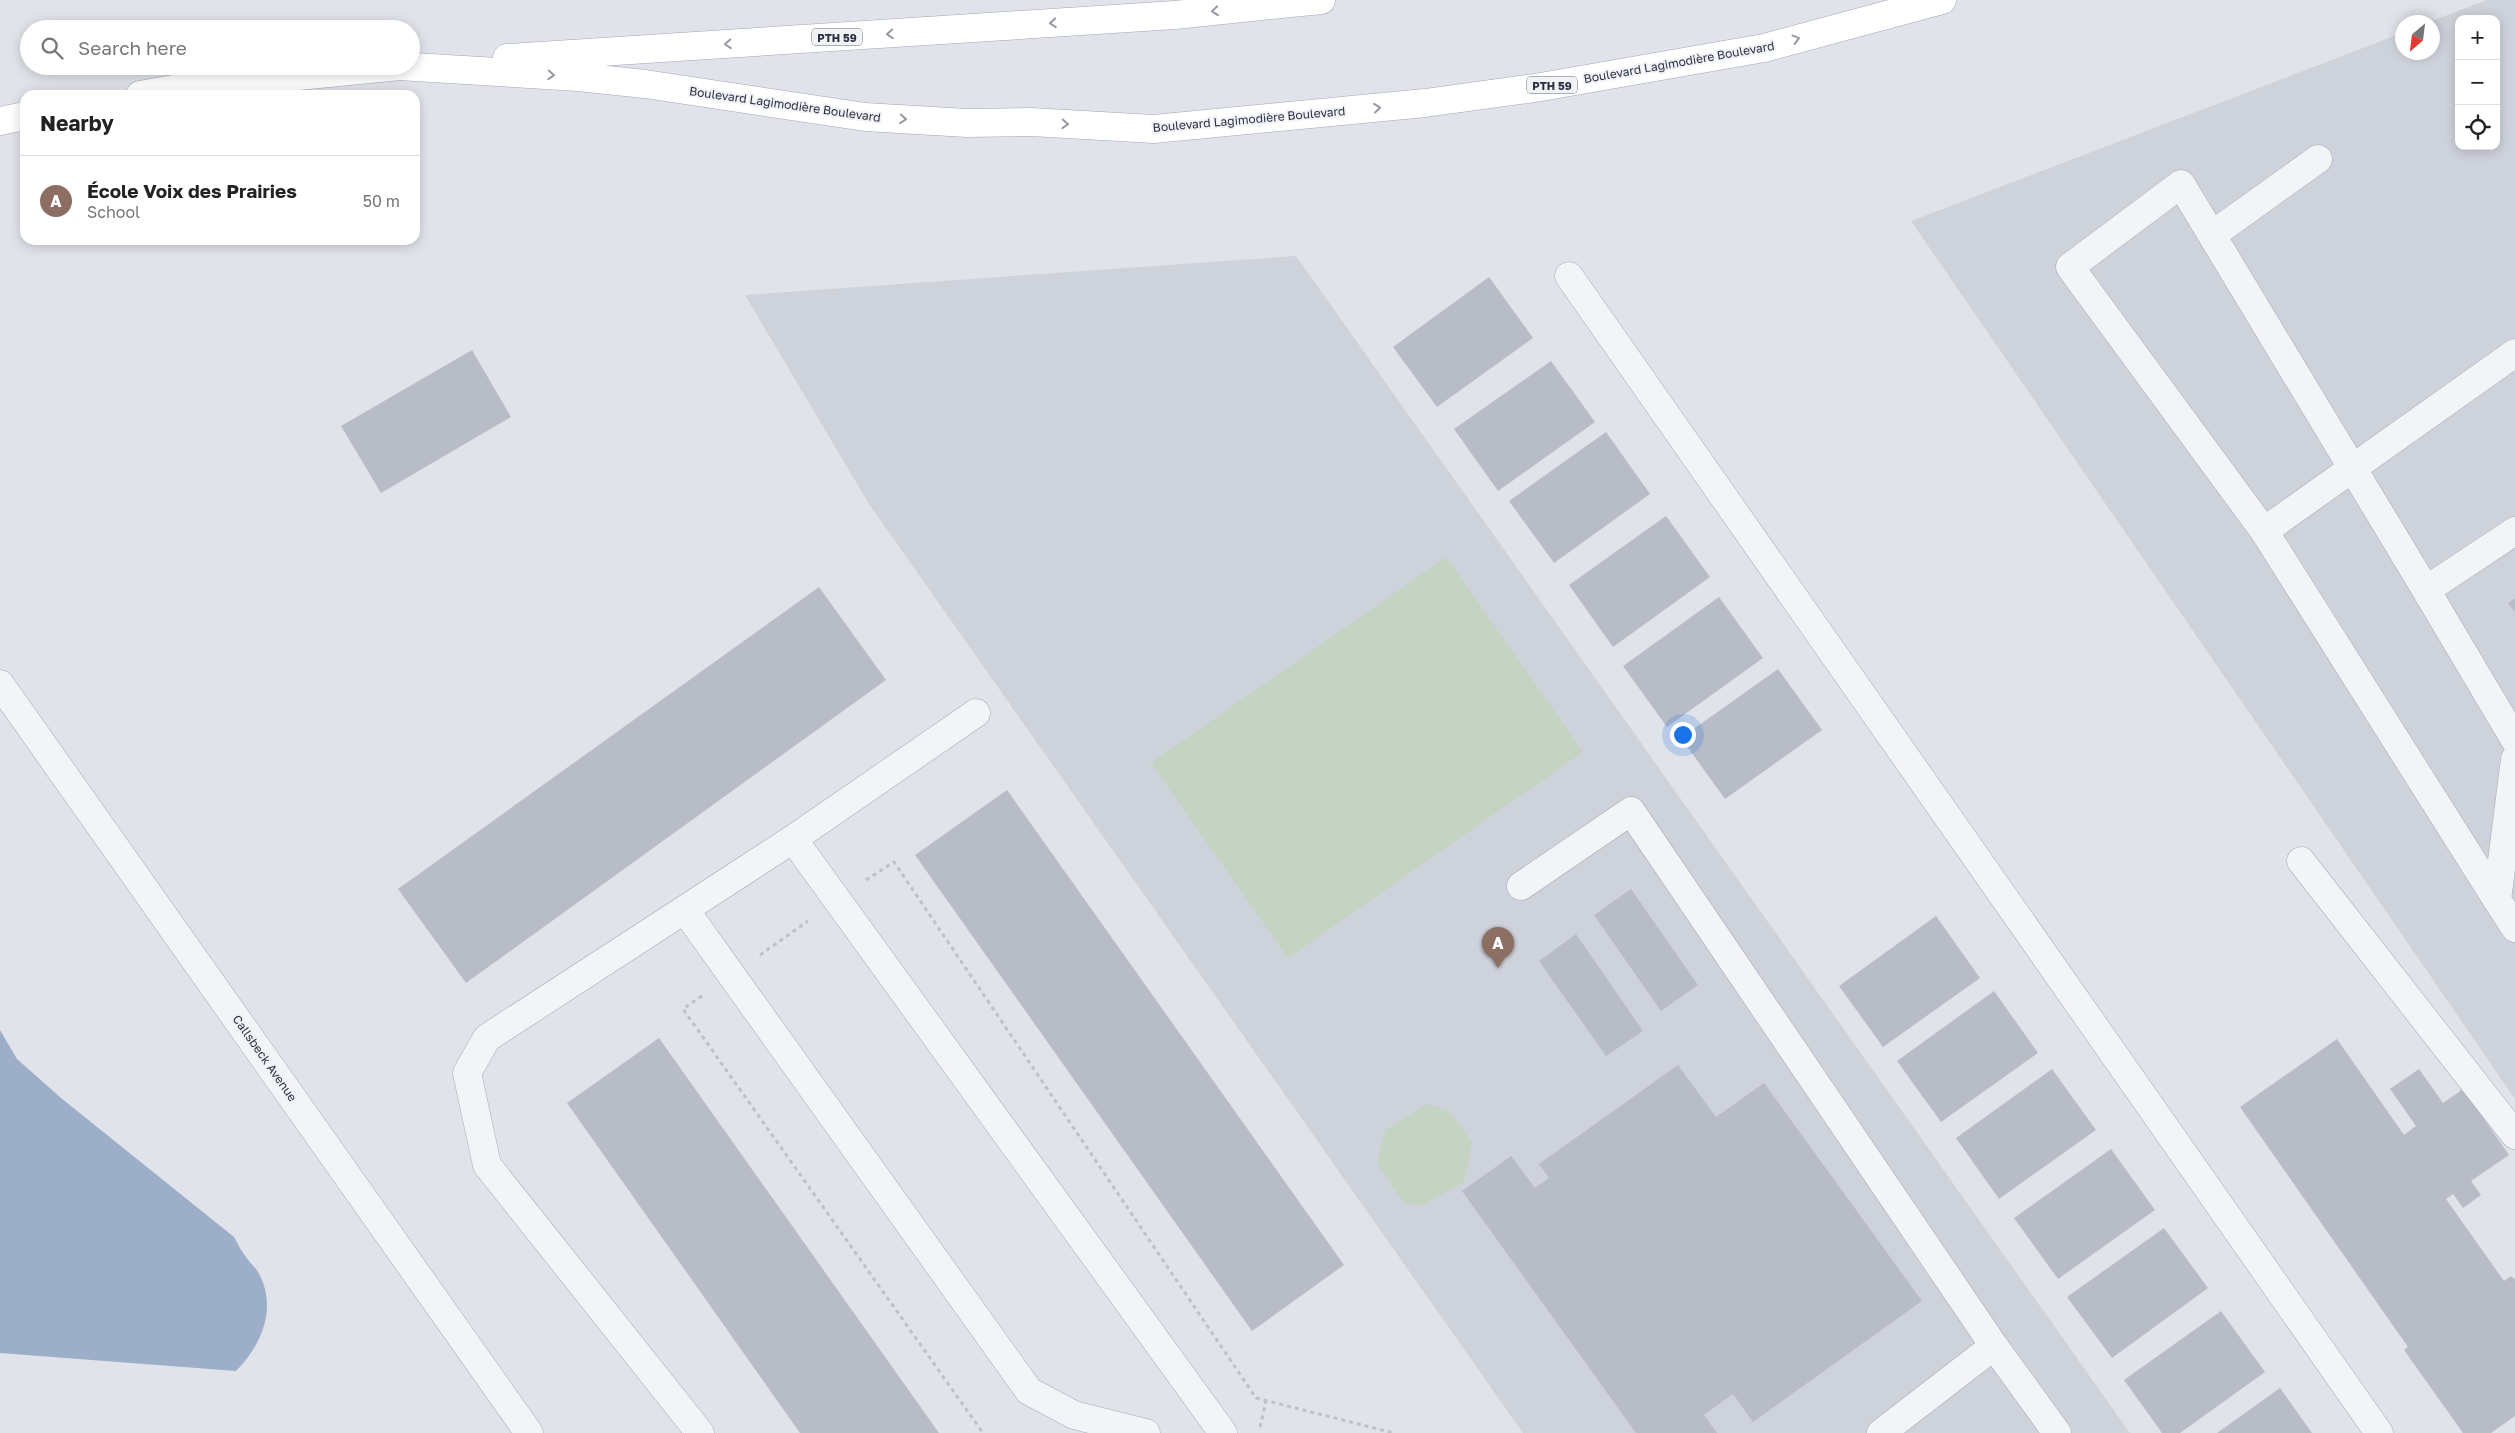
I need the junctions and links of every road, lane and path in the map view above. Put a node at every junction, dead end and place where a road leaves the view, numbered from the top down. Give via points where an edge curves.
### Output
1 (1321, 0) edge
2 (1942, 0) edge
3 (420, 64) edge
4 (420, 67) edge
5 (309, 75) edge
6 (172, 90) edge
7 (20, 117) edge
8 (0, 121) edge
9 (2318, 159) dead end
10 (2212, 234) junction
11 (1569, 276) dead end
12 (2515, 353) edge
13 (2352, 468) junction
14 (2264, 531) junction
15 (2515, 531) edge
16 (2426, 590) junction
17 (0, 684) edge
18 (976, 713) dead end
19 (2515, 740) edge
20 (2515, 759) edge
21 (793, 839) junction
22 (2301, 860) dead end
23 (1521, 886) dead end
24 (837, 900) junction
25 (2497, 900) junction
26 (685, 910) junction
27 (2515, 928) edge
28 (732, 976) junction
29 (2515, 1135) edge
30 (1994, 1346) junction
31 (1266, 1401) junction
32 (529, 1433) edge
33 (700, 1433) edge
34 (983, 1433) edge
35 (1146, 1433) edge
36 (1223, 1433) edge
37 (1258, 1433) edge
38 (1394, 1433) edge
39 (1881, 1433) edge
40 (2057, 1433) edge
41 (2379, 1433) edge

1 -> 3 main road, PTH 59 via 1175,15
4 -> 2 main road, Boulevard Lagimodière Boulevard / PTH 59 via 606,80 873,117 1154,129 1406,105 1535,88 1764,48
5 - 6 main road, Boulevard Lagimodière Boulevard / PTH 59
7 - 8 main road
9 - 10 street
10 - 13 street
10 - 14 street via 2181,184 2070,267
11 - 41 street
12 - 13 street
13 - 14 street
13 - 16 street
14 - 25 street
15 - 16 street
16 - 19 street
17 - 32 street, Callsbeck Avenue
18 - 21 street
20 - 25 street
21 - 24 street
21 - 26 street
22 - 29 street
23 - 30 street via 1631,811
24 - 28 path
24 - 31 path via 894,862 1256,1398
24 - 36 street
25 - 27 street
26 - 28 street
26 - 33 street via 487,1038 467,1073 487,1165
28 - 34 path via 683,1010
28 - 35 street via 1029,1391 1074,1415
30 - 39 street
30 - 40 street
31 - 37 path
31 - 38 path

